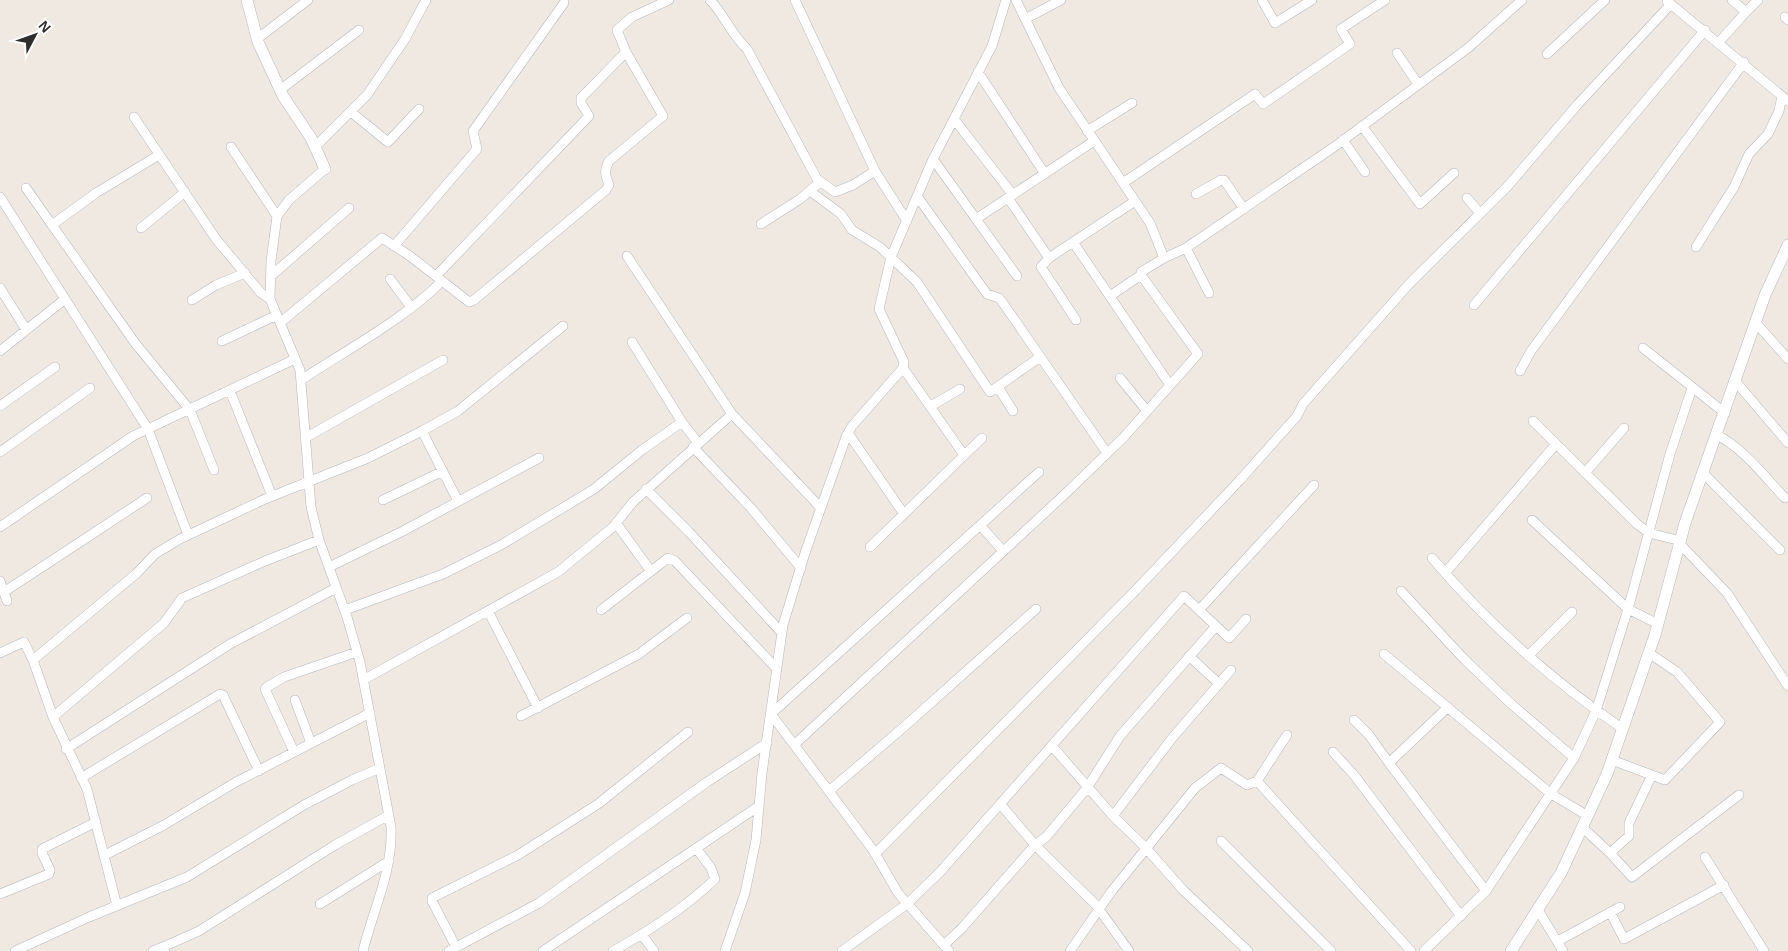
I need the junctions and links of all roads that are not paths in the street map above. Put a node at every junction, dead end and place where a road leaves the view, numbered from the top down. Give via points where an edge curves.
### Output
1 (247, 0) edge
2 (308, 0) edge
3 (426, 0) edge
4 (669, 0) edge
5 (710, 0) edge
6 (795, 0) edge
7 (1006, 0) edge
8 (1016, 0) edge
9 (1061, 0) edge
10 (1262, 0) edge
11 (1312, 0) edge
12 (1385, 0) edge
13 (1522, 0) edge
14 (1605, 0) edge
15 (1732, 0) edge
16 (1758, 0) edge
17 (564, 1) edge
18 (1668, 2) edge
19 (1746, 12) junction
20 (1025, 19) junction
21 (359, 30) dead end
22 (1705, 30) junction
23 (257, 39) junction
24 (1719, 42) junction
25 (626, 52) junction
26 (1397, 53) dead end
27 (1547, 54) dead end
28 (1744, 62) junction
29 (978, 72) junction
30 (1418, 84) junction
31 (280, 90) junction
32 (1785, 99) edge
33 (1132, 104) dead end
34 (419, 109) dead end
35 (351, 112) junction
36 (134, 117) dead end
37 (954, 119) junction
38 (1362, 126) junction
39 (1087, 131) junction
40 (1343, 140) junction
41 (1094, 141) junction
42 (231, 147) dead end
43 (315, 148) junction
44 (159, 155) junction
45 (933, 159) junction
46 (325, 169) joint
47 (875, 171) junction
48 (1365, 172) dead end
49 (1454, 173) dead end
50 (1045, 174) junction
51 (820, 182) junction
52 (1122, 183) junction
53 (26, 188) dead end
54 (185, 192) junction
55 (814, 194) dead end
56 (1196, 194) dead end
57 (917, 196) junction
58 (1011, 196) junction
59 (0, 197) edge
60 (1467, 198) dead end
61 (1135, 201) junction
62 (349, 208) dead end
63 (1244, 209) junction
64 (1480, 212) junction
65 (277, 216) junction
66 (976, 219) junction
67 (907, 221) junction
68 (760, 224) dead end
69 (52, 225) junction
70 (141, 228) dead end
71 (1073, 242) junction
72 (394, 246) junction
73 (1696, 247) dead end
74 (1186, 248) junction
75 (1787, 250) edge
76 (627, 256) dead end
77 (891, 257) junction
78 (1049, 258) junction
79 (1164, 258) junction
80 (245, 273) junction
81 (1141, 275) junction
82 (271, 276) junction
83 (1017, 276) dead end
84 (439, 278) junction
85 (390, 279) dead end
86 (0, 288) edge
87 (1208, 293) dead end
88 (1110, 296) junction
89 (65, 299) junction
90 (270, 299) junction
91 (192, 300) dead end
92 (1474, 305) dead end
93 (410, 307) junction
94 (278, 319) junction
95 (1076, 320) dead end
96 (1756, 323) junction
97 (563, 326) dead end
98 (25, 328) junction
99 (222, 341) dead end
100 (632, 342) dead end
101 (1643, 348) dead end
102 (0, 351) edge
103 (1040, 357) junction
104 (296, 359) junction
105 (1788, 359) edge
106 (443, 360) dead end
107 (56, 367) dead end
108 (903, 368) junction
109 (1520, 372) dead end
110 (1120, 378) dead end
111 (301, 380) junction
112 (1736, 382) junction
113 (1170, 385) junction
114 (998, 386) junction
115 (90, 388) dead end
116 (1692, 388) junction
117 (960, 389) dead end
118 (230, 391) junction
119 (0, 406) edge
120 (931, 406) junction
121 (190, 410) junction
122 (1013, 411) dead end
123 (1147, 411) junction
124 (1725, 413) junction
125 (732, 414) junction
126 (1534, 421) dead end
127 (682, 422) junction
128 (1624, 428) dead end
129 (148, 429) junction
130 (422, 431) junction
131 (848, 432) junction
132 (1717, 435) junction
133 (305, 438) junction
134 (982, 438) dead end
135 (1788, 443) edge
136 (1556, 444) junction
137 (696, 445) junction
138 (0, 452) edge
139 (1107, 453) junction
140 (964, 455) junction
141 (539, 458) dead end
142 (214, 470) dead end
143 (443, 471) junction
144 (1039, 472) dead end
145 (1585, 473) junction
146 (1703, 473) junction
147 (308, 480) junction
148 (1314, 484) dead end
149 (646, 489) junction
150 (272, 496) junction
151 (147, 498) dead end
152 (1785, 498) dead end
153 (383, 500) dead end
154 (458, 501) junction
155 (821, 508) junction
156 (904, 514) junction
157 (1532, 520) dead end
158 (616, 523) junction
159 (980, 525) junction
160 (0, 527) edge
161 (1649, 533) junction
162 (188, 535) junction
163 (319, 540) junction
164 (1680, 542) junction
165 (870, 547) dead end
166 (1780, 550) dead end
167 (1003, 551) junction
168 (1432, 558) dead end
169 (329, 566) junction
170 (801, 568) junction
171 (650, 570) junction
172 (1444, 573) junction
173 (0, 581) edge
174 (336, 588) junction
175 (1401, 591) dead end
176 (4, 592) junction
177 (7, 602) dead end
178 (1036, 609) dead end
179 (345, 610) junction
180 (601, 610) dead end
181 (1199, 610) junction
182 (1628, 610) junction
183 (488, 612) junction
184 (1572, 612) dead end
185 (687, 618) dead end
186 (1246, 619) dead end
187 (1658, 624) junction
188 (1216, 626) junction
189 (782, 633) junction
190 (357, 652) junction
191 (0, 653) edge
192 (1649, 653) junction
193 (1384, 654) dead end
194 (1189, 656) junction
195 (1528, 656) junction
196 (33, 660) junction
197 (1788, 667) edge
198 (777, 669) junction
199 (1230, 670) dead end
200 (1780, 672) junction
201 (364, 680) junction
202 (1215, 680) dead end
203 (1788, 686) edge
204 (294, 700) dead end
205 (1448, 707) junction
206 (538, 708) junction
207 (1596, 711) junction
208 (370, 712) junction
209 (771, 714) junction
210 (521, 716) dead end
211 (52, 717) junction
212 (1354, 720) dead end
213 (1623, 729) junction
214 (688, 732) dead end
215 (1287, 735) dead end
216 (311, 743) junction
217 (767, 743) junction
218 (795, 744) junction
219 (1052, 746) junction
220 (66, 749) junction
221 (294, 752) junction
222 (1333, 752) dead end
223 (1574, 758) junction
224 (1612, 760) junction
225 (1389, 763) junction
226 (380, 768) junction
227 (259, 771) junction
228 (1652, 775) junction
229 (82, 778) junction
230 (1257, 781) junction
231 (1087, 788) junction
232 (829, 791) junction
233 (1551, 794) junction
234 (1739, 795) dead end
235 (1001, 805) junction
236 (759, 806) junction
237 (389, 815) junction
238 (1112, 816) junction
239 (1588, 816) junction
240 (96, 822) junction
241 (1582, 827) junction
242 (1221, 840) dead end
243 (1036, 845) junction
244 (696, 848) junction
245 (1146, 848) junction
246 (1610, 853) junction
247 (875, 854) junction
248 (105, 855) junction
249 (1705, 857) dead end
250 (389, 861) junction
251 (1724, 885) junction
252 (1486, 891) junction
253 (0, 894) edge
254 (320, 904) dead end
255 (908, 904) junction
256 (117, 906) junction
257 (1620, 907) dead end
258 (1099, 910) junction
259 (1538, 910) junction
260 (1610, 912) junction
261 (1461, 916) junction
262 (642, 935) junction
263 (1558, 941) junction
264 (947, 948) edge
265 (164, 949) edge
266 (452, 949) edge
267 (15, 951) edge
268 (153, 951) edge
269 (363, 951) edge
270 (543, 951) edge
271 (613, 951) edge
272 (654, 951) edge
273 (725, 951) edge
274 (842, 951) edge
275 (1070, 951) edge
276 (1129, 951) edge
277 (1248, 951) edge
278 (1331, 951) edge
279 (1411, 951) edge
280 (1424, 951) edge
281 (1511, 951) edge
282 (1563, 951) edge
283 (1764, 951) edge

1 - 23 street
2 - 23 street
3 - 35 street via 405,39 367,95
4 - 25 street via 632,17 619,27 617,34
5 - 51 street via 721,12 734,37 747,49
6 - 47 street
7 - 29 street via 992,46
8 - 20 street
9 - 20 street
10 - 11 street via 1274,23
12 - 52 street via 1341,29 1350,44 1325,62 1263,104 1255,94
13 - 30 street via 1468,48
14 - 27 street
15 - 19 street
16 - 19 street
17 - 72 street via 473,131 477,149
18 - 22 street
18 - 64 street via 1507,187
19 - 24 street
20 - 39 street via 1059,88
21 - 31 street
22 - 24 street
22 - 92 street
23 - 31 street
24 - 28 street
25 - 84 street via 581,98 589,116
25 - 84 street via 663,116 609,161 605,167 609,185 606,190 474,300 469,302
26 - 30 street
28 - 32 street
28 - 109 street via 1531,351
29 - 37 street
29 - 50 street
30 - 38 street
31 - 43 street
32 - 73 street via 1768,134 1749,154 1734,187
33 - 39 street
34 - 35 street via 388,142
35 - 43 street
36 - 44 street
37 - 45 street
37 - 58 street
38 - 40 street
38 - 49 street via 1420,204
39 - 41 street
40 - 48 street
40 - 63 street
41 - 50 street
41 - 52 street
42 - 65 street
43 - 46 street
44 - 54 street
44 - 69 street via 96,193
45 - 57 street
45 - 66 street
46 - 65 street
47 - 51 street via 835,192
47 - 67 street
50 - 58 street
51 - 68 street
52 - 61 street
53 - 69 street
54 - 70 street
54 - 80 street via 216,239
55 - 77 street via 841,214 852,230
56 - 63 street via 1224,180
57 - 67 street
57 - 103 street via 986,294 1003,302
58 - 66 street
58 - 78 street
59 - 89 street
60 - 64 street
61 - 71 street
61 - 79 street via 1150,223
62 - 82 street
63 - 74 street
64 - 247 street via 1410,283 1240,480
65 - 82 street
66 - 83 street
67 - 77 street
69 - 121 street via 136,343
71 - 78 street
71 - 88 street
72 - 84 street
72 - 94 street via 382,238
74 - 79 street
74 - 87 street
75 - 96 street
76 - 125 street
77 - 108 street via 880,309 902,356
77 - 114 street via 917,282 990,392
78 - 95 street via 1041,267
79 - 81 street
80 - 90 street via 261,294
80 - 91 street
81 - 88 street
81 - 113 street via 1198,354
82 - 90 street
84 - 93 street via 431,292
85 - 93 street
86 - 98 street
88 - 113 street
89 - 98 street
89 - 129 street
90 - 94 street
93 - 111 street
94 - 99 street
94 - 104 street
96 - 105 street
96 - 112 street
97 - 130 street via 458,411
98 - 102 street
100 - 127 street
101 - 116 street
103 - 114 street
103 - 139 street
104 - 111 street
104 - 118 street
106 - 133 street
107 - 119 street
108 - 120 street
108 - 131 street
110 - 123 street
111 - 133 street
112 - 124 street
112 - 135 street
113 - 123 street
114 - 122 street
115 - 138 street
116 - 124 street
116 - 161 street
117 - 120 street
118 - 121 street
118 - 150 street
120 - 140 street
121 - 129 street
121 - 142 street
123 - 139 street
124 - 132 street
125 - 137 street
125 - 155 street
126 - 136 street
127 - 137 street
127 - 179 street via 594,489 501,545 443,574
128 - 145 street
129 - 160 street via 116,446
129 - 162 street
130 - 143 street
130 - 147 street via 368,458
131 - 155 street
131 - 156 street
132 - 146 street
132 - 152 street via 1739,451
133 - 147 street
134 - 140 street
136 - 145 street
136 - 172 street
137 - 149 street
137 - 170 street
139 - 167 street
140 - 156 street
141 - 154 street
143 - 153 street
143 - 154 street
144 - 159 street
145 - 161 street
146 - 164 street
146 - 166 street
147 - 150 street
147 - 163 street
148 - 181 street
149 - 158 street
149 - 189 street
150 - 162 street
151 - 176 street
154 - 169 street via 403,532
155 - 170 street
156 - 165 street
157 - 182 street
158 - 171 street
158 - 183 street via 558,572
159 - 167 street
159 - 209 street
161 - 164 street
161 - 182 street
162 - 196 street via 156,554
163 - 169 street
163 - 211 street via 182,598 164,623
164 - 187 street
164 - 200 street via 1727,592
167 - 218 street
168 - 172 street
169 - 174 street
170 - 189 street
171 - 180 street
171 - 198 street via 668,558 675,561
172 - 195 street
173 - 176 street
174 - 179 street
174 - 220 street via 230,644
175 - 223 street via 1464,659
176 - 177 street
178 - 232 street
179 - 190 street
181 - 188 street
181 - 219 street via 1184,596
182 - 187 street
182 - 207 street
183 - 201 street
183 - 206 street
184 - 195 street
185 - 206 street via 639,654
186 - 188 street via 1229,638
187 - 192 street
188 - 194 street
189 - 198 street
190 - 201 street
190 - 221 street via 284,677 267,687
191 - 196 street via 24,642
192 - 213 street
192 - 228 street via 1677,672 1720,722 1665,780
193 - 205 street
194 - 202 street
194 - 231 street via 1120,736
195 - 207 street
196 - 211 street
197 - 200 street
198 - 209 street
199 - 238 street
200 - 203 street
201 - 208 street
204 - 216 street
205 - 225 street
205 - 233 street
206 - 210 street
207 - 213 street
207 - 223 street
208 - 216 street
208 - 226 street
209 - 217 street
209 - 218 street
211 - 220 street
212 - 225 street
213 - 224 street
214 - 266 street via 590,809 518,855 432,898
215 - 230 street
216 - 221 street
217 - 236 street
217 - 266 street via 707,782 539,903
218 - 232 street
219 - 231 street
219 - 235 street
220 - 229 street
221 - 227 street
222 - 261 street via 1354,774
223 - 233 street
224 - 228 street
224 - 239 street
225 - 252 street
226 - 237 street
226 - 256 street via 304,805 187,877
227 - 229 street via 220,694
227 - 248 street
228 - 246 street via 1629,823 1629,836
229 - 240 street
230 - 245 street via 1246,785 1221,768 1194,788
230 - 279 street
231 - 238 street
231 - 243 street
232 - 247 street
233 - 239 street
233 - 252 street
234 - 246 street via 1632,877
235 - 243 street
235 - 255 street
236 - 244 street
236 - 273 street via 745,893
237 - 250 street via 392,843
237 - 265 street
238 - 245 street
239 - 241 street
240 - 248 street
240 - 253 street via 42,849 49,874
241 - 246 street
241 - 259 street via 1561,873
242 - 278 street
243 - 258 street
243 - 264 street
244 - 262 street via 715,879
244 - 270 street
245 - 258 street
245 - 277 street via 1183,890
247 - 255 street
248 - 256 street
249 - 251 street
250 - 254 street
250 - 269 street
251 - 260 street via 1624,939
251 - 283 street
252 - 261 street
255 - 264 street
255 - 274 street
256 - 267 street
257 - 260 street
258 - 275 street
258 - 276 street
259 - 263 street
259 - 281 street
260 - 263 street
261 - 280 street
262 - 271 street
262 - 272 street
263 - 282 street
265 - 268 street

